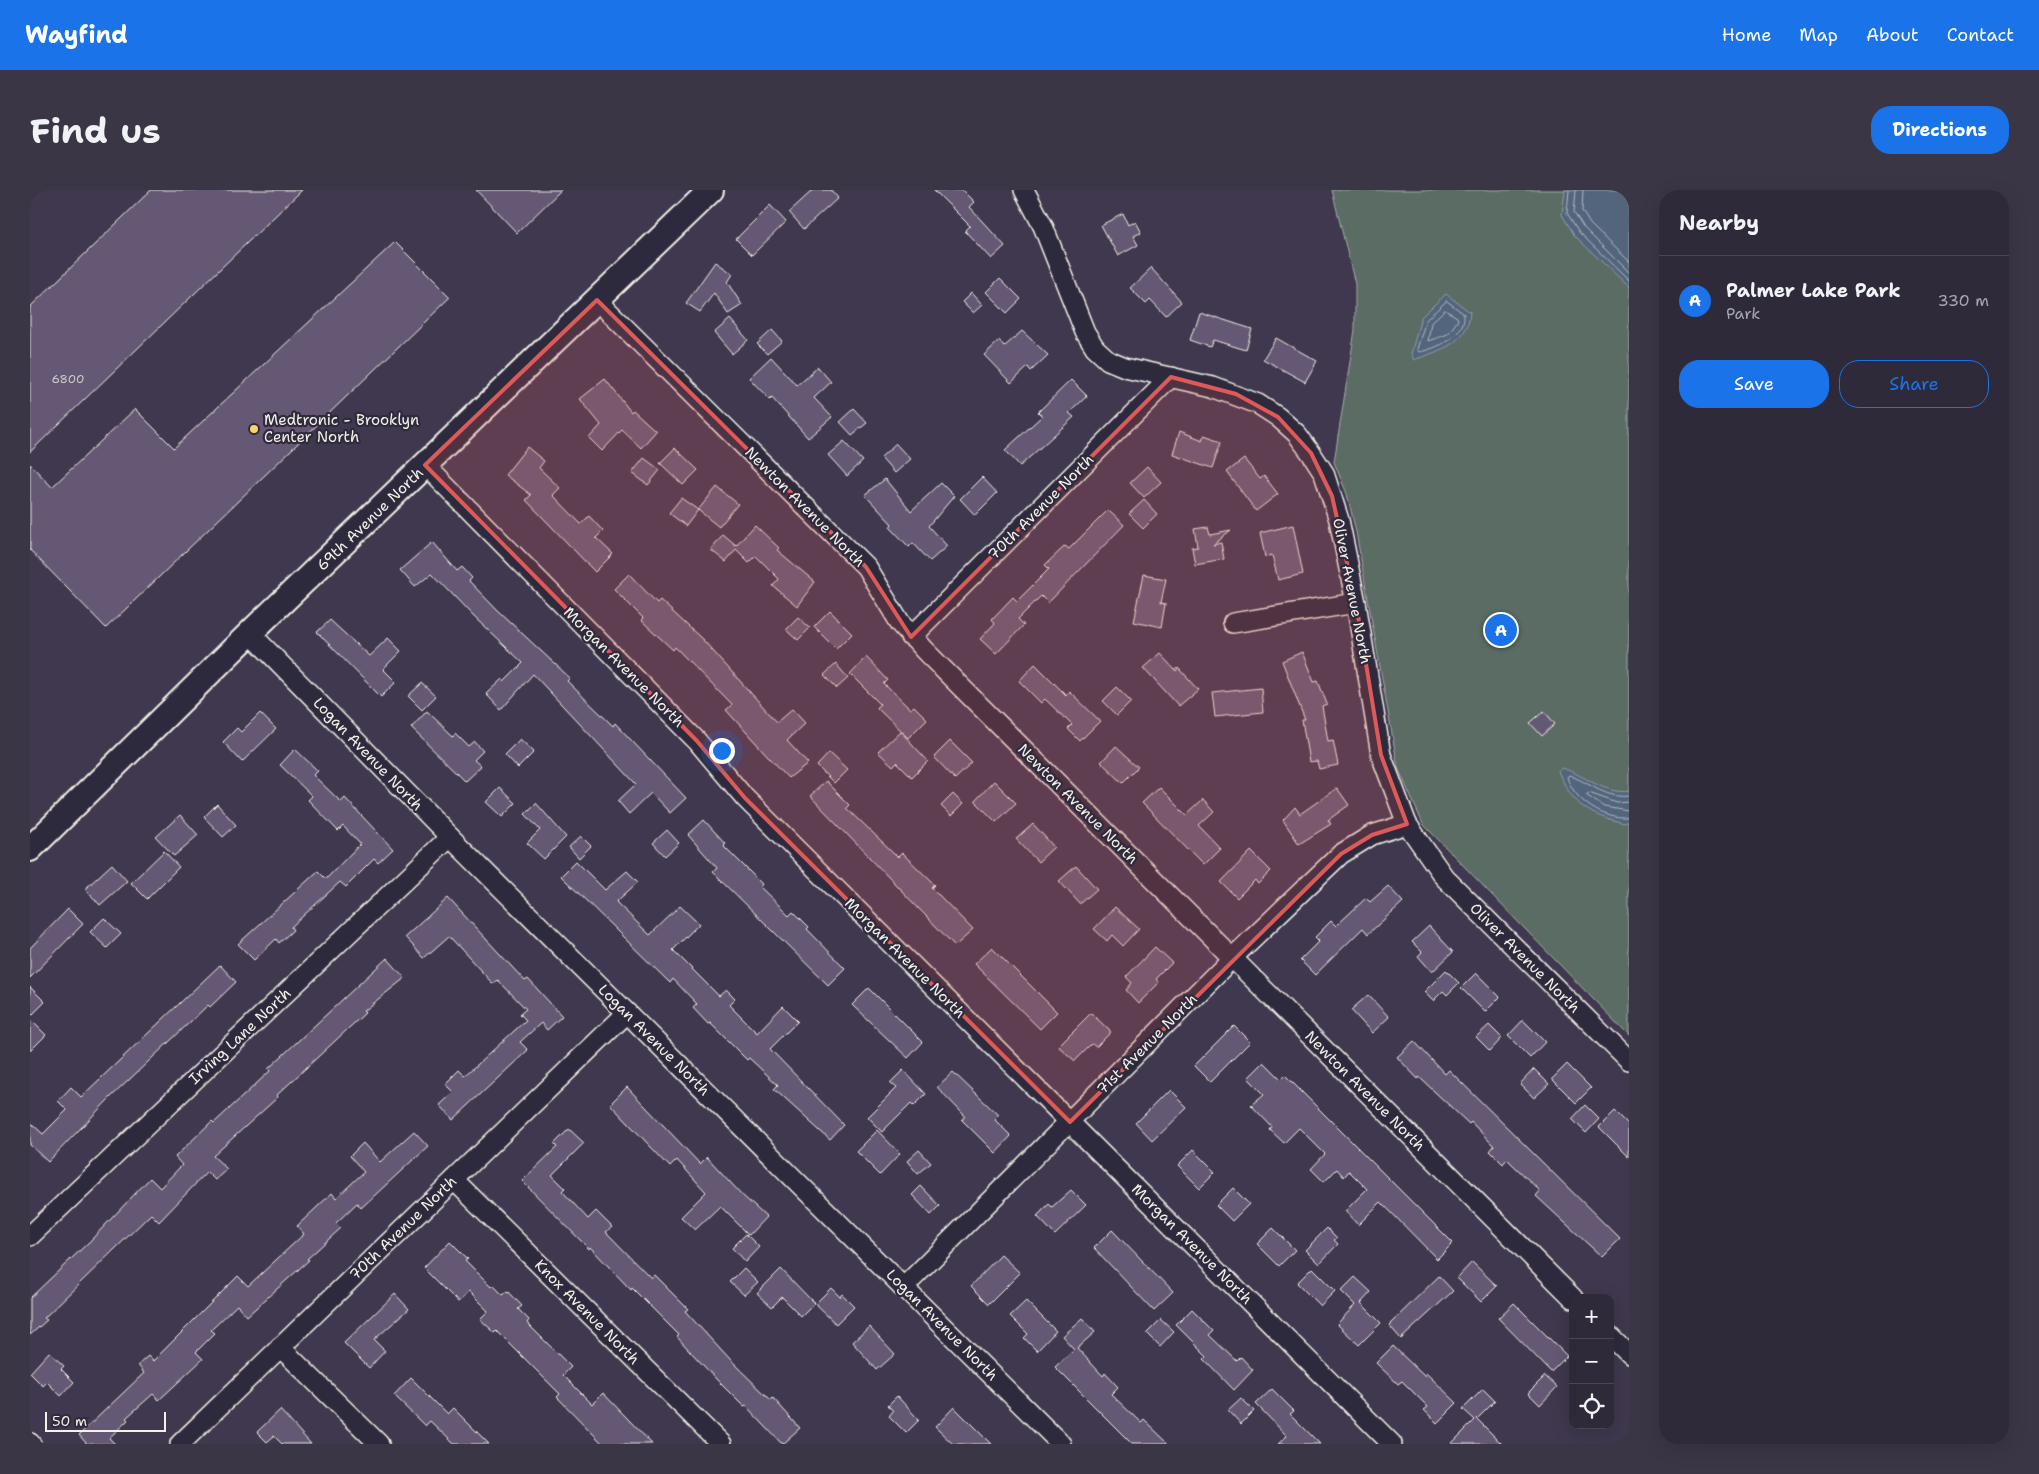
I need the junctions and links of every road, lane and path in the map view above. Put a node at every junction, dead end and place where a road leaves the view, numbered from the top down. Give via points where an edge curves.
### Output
1 (711, 190) edge
2 (1024, 190) edge
3 (597, 300) junction
4 (1171, 377) junction
5 (425, 465) junction
6 (1356, 603) junction
7 (1233, 623) dead end
8 (250, 633) junction
9 (911, 636) junction
10 (1407, 824) junction
11 (450, 837) junction
12 (30, 849) edge
13 (1232, 958) junction
14 (627, 1013) junction
15 (1629, 1061) edge
16 (1070, 1122) junction
17 (454, 1180) junction
18 (30, 1236) edge
19 (904, 1287) junction
20 (1569, 1294) edge
21 (1614, 1339) edge
22 (280, 1347) junction
23 (1629, 1354) edge
24 (180, 1444) edge
25 (379, 1444) edge
26 (721, 1444) edge
27 (1061, 1444) edge
28 (1392, 1444) edge

1 - 3 street, 69th Avenue North
2 - 4 street, Oliver Avenue North via 1043,226 1085,332 1095,348 1108,360 1125,367
3 - 5 street, 69th Avenue North
3 - 9 street, Newton Avenue North via 866,566
4 - 6 street, Oliver Avenue North via 1236,394 1278,417 1297,434 1324,473
4 - 9 street, 70th Avenue North
5 - 8 street, 69th Avenue North
5 - 16 street, Morgan Avenue North via 697,741 745,798
6 - 7 street
6 - 10 street, Oliver Avenue North via 1381,755
8 - 11 street, Logan Avenue North
8 - 12 street, 69th Avenue North
9 - 13 street, Newton Avenue North
10 - 13 street, 71st Avenue North via 1372,835 1341,854
10 - 15 street, Oliver Avenue North via 1444,877
11 - 14 street, Logan Avenue North
11 - 18 street, Irving Lane North
13 - 16 street, 71st Avenue North
13 - 20 street, Newton Avenue North
14 - 17 street, 70th Avenue North
14 - 19 street, Logan Avenue North
16 - 19 street, 71st Avenue North
16 - 28 street, Morgan Avenue North
17 - 22 street, 70th Avenue North
17 - 26 street, Knox Avenue North
19 - 27 street, Logan Avenue North
21 - 23 street
22 - 24 street, 70th Avenue North
22 - 25 street

